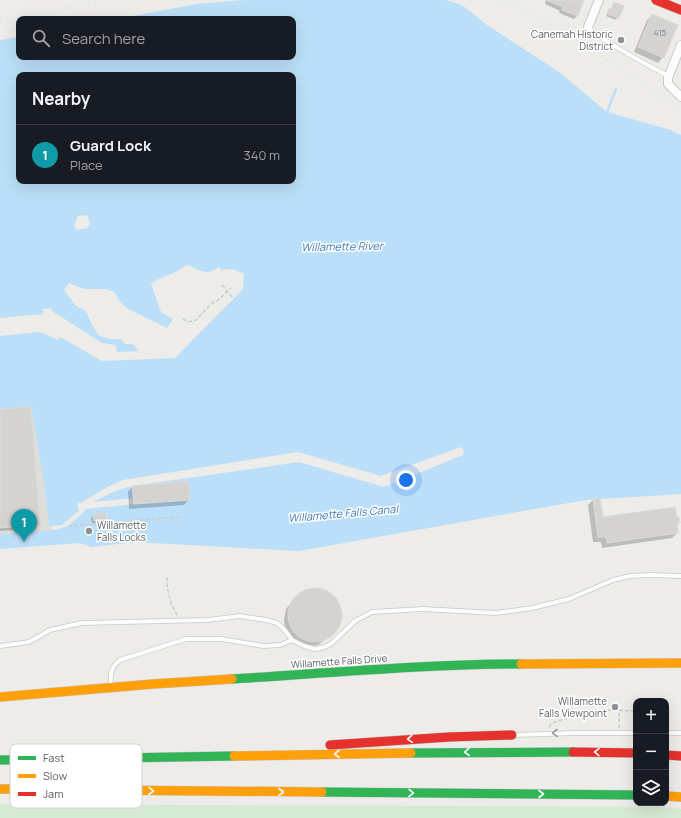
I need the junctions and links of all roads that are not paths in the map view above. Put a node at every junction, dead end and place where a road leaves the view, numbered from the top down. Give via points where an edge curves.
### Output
1 (599, 0) edge
2 (656, 0) edge
3 (681, 10) edge
4 (588, 27) joint
5 (681, 45) edge
6 (668, 80) junction
7 (681, 96) edge
8 (681, 576) edge
9 (292, 640) junction
10 (0, 646) edge
11 (681, 663) edge
12 (111, 688) junction
13 (0, 697) edge
14 (633, 733) edge
15 (669, 733) edge
16 (681, 733) edge
17 (512, 735) joint
18 (633, 753) edge
19 (669, 755) edge
20 (681, 756) edge
21 (142, 757) edge
22 (157, 757) junction
23 (0, 760) edge
24 (10, 760) edge
25 (0, 789) edge
26 (10, 789) edge
27 (142, 790) edge
28 (633, 795) edge
29 (669, 796) edge
30 (681, 797) edge

1 - 4 street
2 - 3 main road
4 - 6 lane
5 - 6 street
6 - 7 street
8 - 9 lane via 630,576 613,580 569,599 495,613 423,609 372,612 355,621 325,647 315,649
9 - 10 lane via 277,623 240,616 72,625 50,630 29,642
9 - 12 lane via 280,645 263,646 221,638 186,639 120,660 110,674
11 - 12 main road, Willamette Falls Drive via 484,664
12 - 13 main road, Willamette Falls Drive
14 -> 17 lane
15 - 16 lane
17 -> 22 main road via 441,737
18 -> 22 main road via 478,752
19 - 20 main road
21 - 22 main road
23 - 24 main road
25 -> 26 main road
27 -> 28 main road
29 - 30 main road

